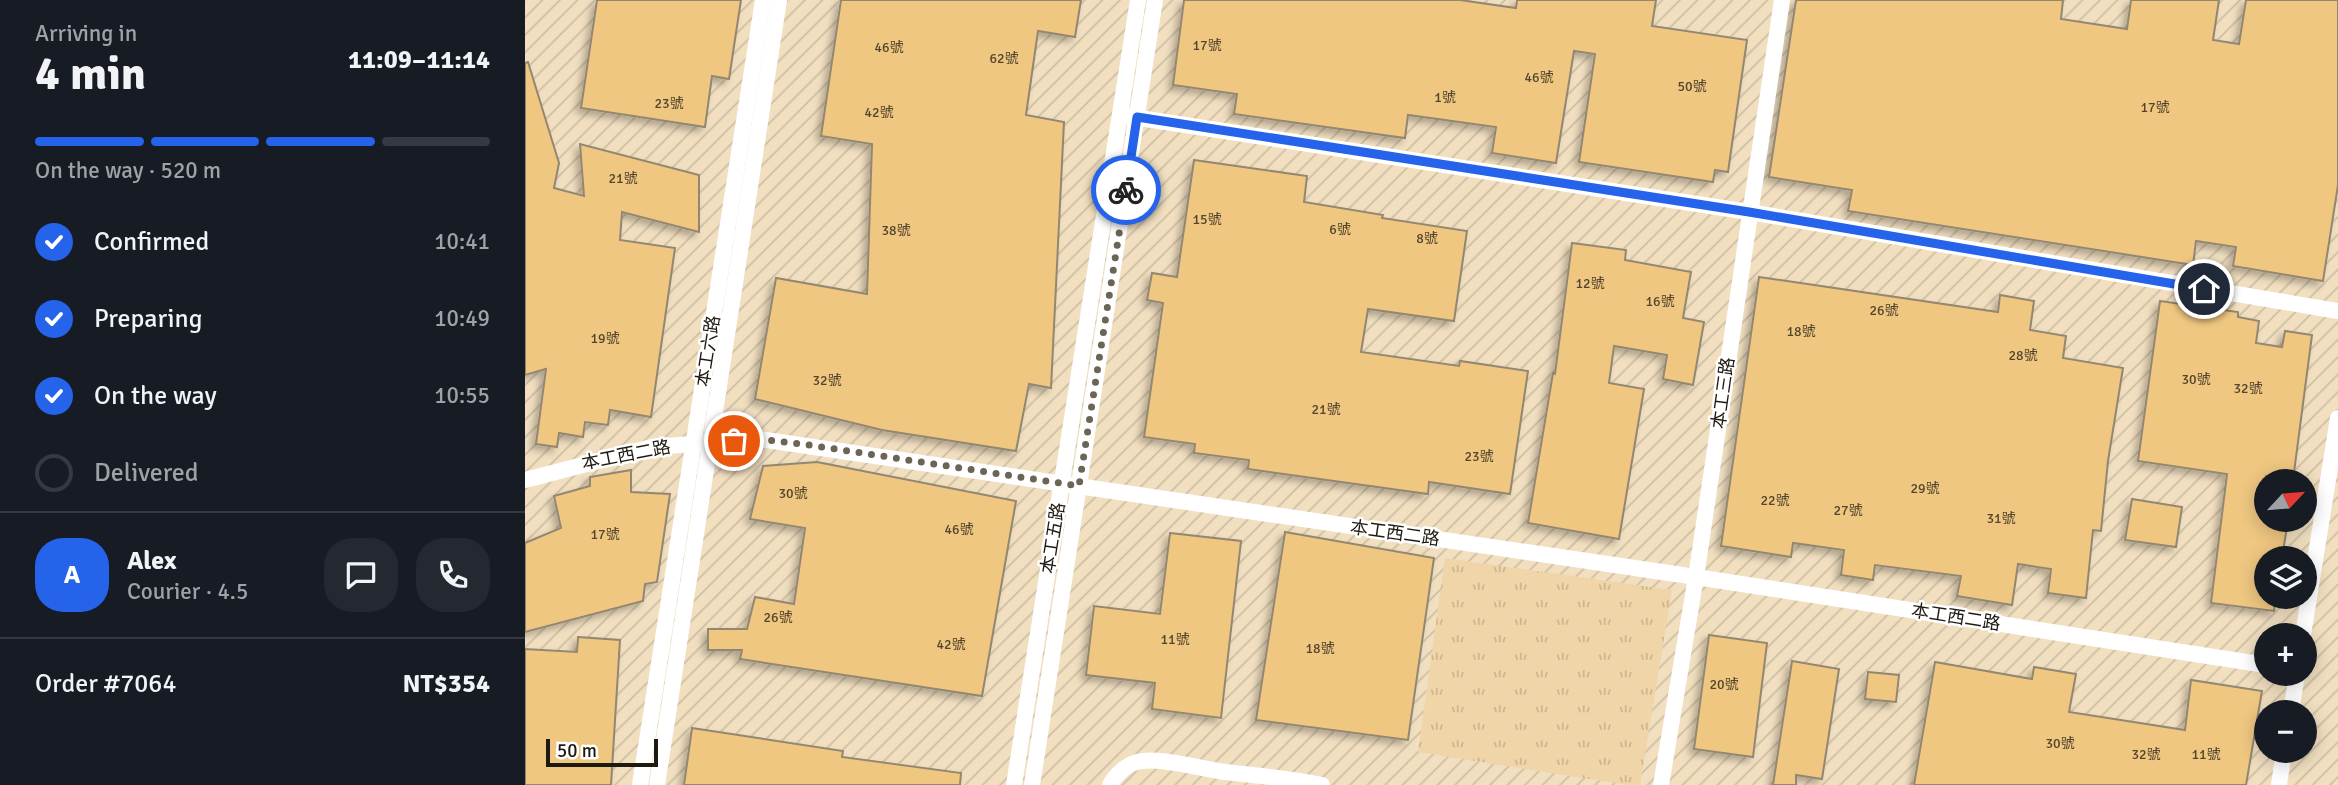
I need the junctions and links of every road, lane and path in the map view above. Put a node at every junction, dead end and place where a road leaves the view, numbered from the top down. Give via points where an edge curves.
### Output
1 (763, 0) edge
2 (779, 0) edge
3 (1138, 0) edge
4 (1155, 0) edge
5 (1782, 0) edge
6 (1120, 115) junction
7 (1137, 117) junction
8 (1749, 212) junction
9 (2338, 312) edge
10 (2338, 418) edge
11 (701, 444) junction
12 (525, 480) edge
13 (1061, 483) junction
14 (1079, 486) junction
15 (1696, 578) junction
16 (2305, 623) edge
17 (2254, 663) edge
18 (2282, 763) edge
19 (640, 785) edge
20 (657, 785) edge
21 (1014, 785) edge
22 (1032, 785) edge
23 (1110, 785) edge
24 (1322, 785) edge
25 (1661, 785) edge
26 (2279, 785) edge

1 - 11 street, 本工六路
2 - 11 street, 本工六路
3 - 6 street, 本工五路
4 - 7 street, 本工五路
5 - 8 street, 本工三路
6 - 7 street
6 - 13 street, 本工五路
7 - 8 street
7 - 14 street, 本工五路
8 - 9 street
8 - 15 street, 本工三路
10 - 16 street
11 - 12 street, 本工西二路 via 652,447
11 - 13 street, 本工西二路 via 759,439
11 - 19 street, 本工六路
11 - 20 street, 本工六路
13 - 14 street, 本工西二路
13 - 21 street, 本工五路
14 - 15 street, 本工西二路
14 - 22 street, 本工五路
15 - 17 street, 本工西二路
15 - 25 street, 本工三路
18 - 26 street
23 - 24 street via 1133,763 1161,761

